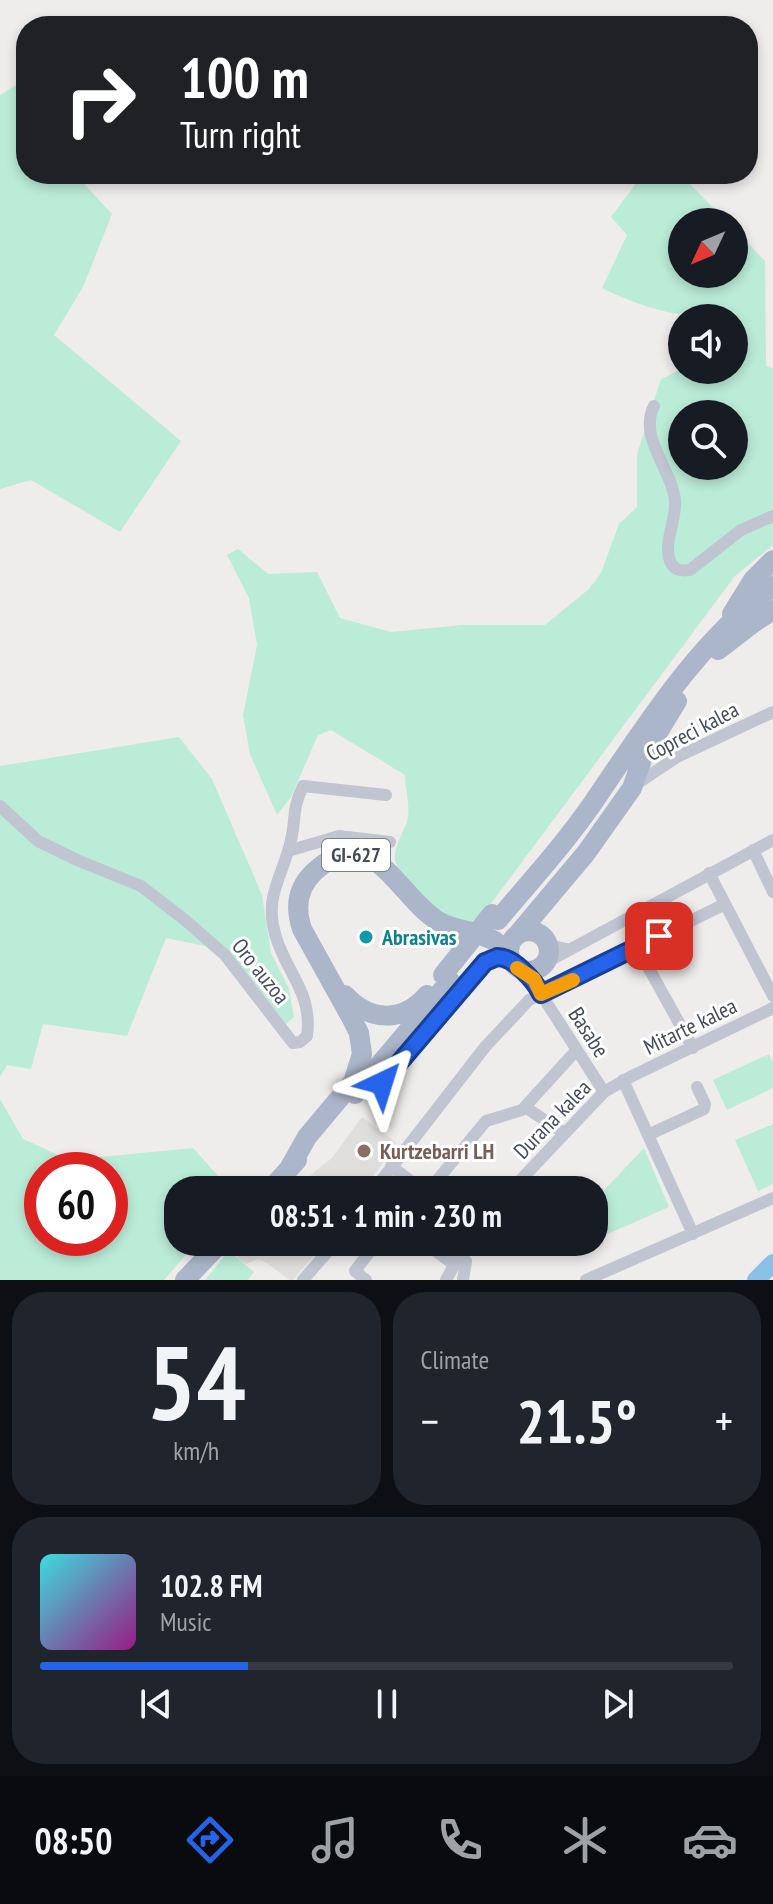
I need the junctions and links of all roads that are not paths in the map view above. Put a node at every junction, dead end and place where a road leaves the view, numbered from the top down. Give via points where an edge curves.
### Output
1 (654, 406) dead end
2 (773, 516) edge
3 (773, 560) edge
4 (773, 586) edge
5 (773, 595) edge
6 (773, 610) edge
7 (724, 629) junction
8 (718, 650) junction
9 (773, 712) edge
10 (632, 788) junction
11 (386, 795) dead end
12 (0, 806) edge
13 (773, 840) edge
14 (390, 842) dead end
15 (753, 850) junction
16 (295, 866) junction
17 (709, 873) junction
18 (773, 892) edge
19 (725, 904) junction
20 (637, 947) junction
21 (528, 953) junction
22 (447, 978) junction
23 (332, 980) junction
24 (541, 994) junction
25 (772, 994) edge
26 (773, 1008) edge
27 (693, 1048) junction
28 (573, 1054) dead end
29 (623, 1080) junction
30 (697, 1087) dead end
31 (604, 1092) junction
32 (525, 1107) junction
33 (336, 1116) junction
34 (564, 1133) junction
35 (648, 1135) junction
36 (391, 1166) junction
37 (289, 1169) junction
38 (283, 1176) edge
39 (384, 1176) edge
40 (404, 1176) edge
41 (441, 1176) edge
42 (524, 1176) edge
43 (773, 1198) edge
44 (693, 1234) junction
45 (208, 1256) edge
46 (324, 1256) edge
47 (366, 1256) edge
48 (442, 1256) edge
49 (460, 1256) edge
50 (457, 1261) junction
51 (185, 1280) edge
52 (303, 1280) edge
53 (366, 1280) edge
54 (446, 1280) edge
55 (463, 1280) edge
56 (586, 1280) edge

1 - 2 street via 649,415 654,449 675,498 669,555 674,567 690,570 741,530
3 - 7 main road, GI-627 via 741,596
4 - 7 main road, GI-627
5 - 8 main road
6 - 8 main road
7 - 22 main road, GI-627 via 676,681 601,793
8 - 10 main road via 669,713
9 - 10 street, Copreci kalea via 677,757
10 - 21 main road via 541,910
11 - 16 street via 303,786 292,812
12 - 16 street, Oro auzoa via 38,841 155,896 225,955 293,1043 307,1036 305,998 272,925 274,885
13 - 15 street
14 - 16 street via 339,836
15 - 17 street
15 - 18 street
16 - 21 main road, GI-627 via 318,869 337,858 366,856 381,863 434,919
16 - 23 main road, GI-627 via 300,890 297,915
17 - 19 street
17 - 21 street
19 - 20 street
19 - 25 street
20 - 24 street
20 - 27 street
21 - 24 street, Basabe
21 - 33 main road, GI-627 via 497,957 479,966 382,1083
22 - 23 main road, GI-627 via 412,1009 384,1017 360,1009
22 - 33 main road, GI-627
23 - 37 main road, GI-627 via 359,1033 359,1070
24 - 31 street, Basabe
24 - 36 street via 485,1047
26 - 27 street, Mitarte kalea
27 - 29 street, Mitarte kalea
28 - 32 street
29 - 31 street, Durana kalea
29 - 35 street
30 - 35 street via 704,1109
31 - 34 street, Durana kalea
32 - 34 street
32 - 41 street via 486,1121
33 - 37 main road, GI-627
34 - 42 street, Durana kalea
35 - 44 street
36 - 39 street
36 - 40 street
37 - 38 main road, GI-627
43 - 44 street
44 - 56 street
45 - 51 main road
46 - 52 street
47 - 53 street via 355,1271
48 - 50 street
49 - 50 street
50 - 54 street
50 - 55 street via 466,1261

